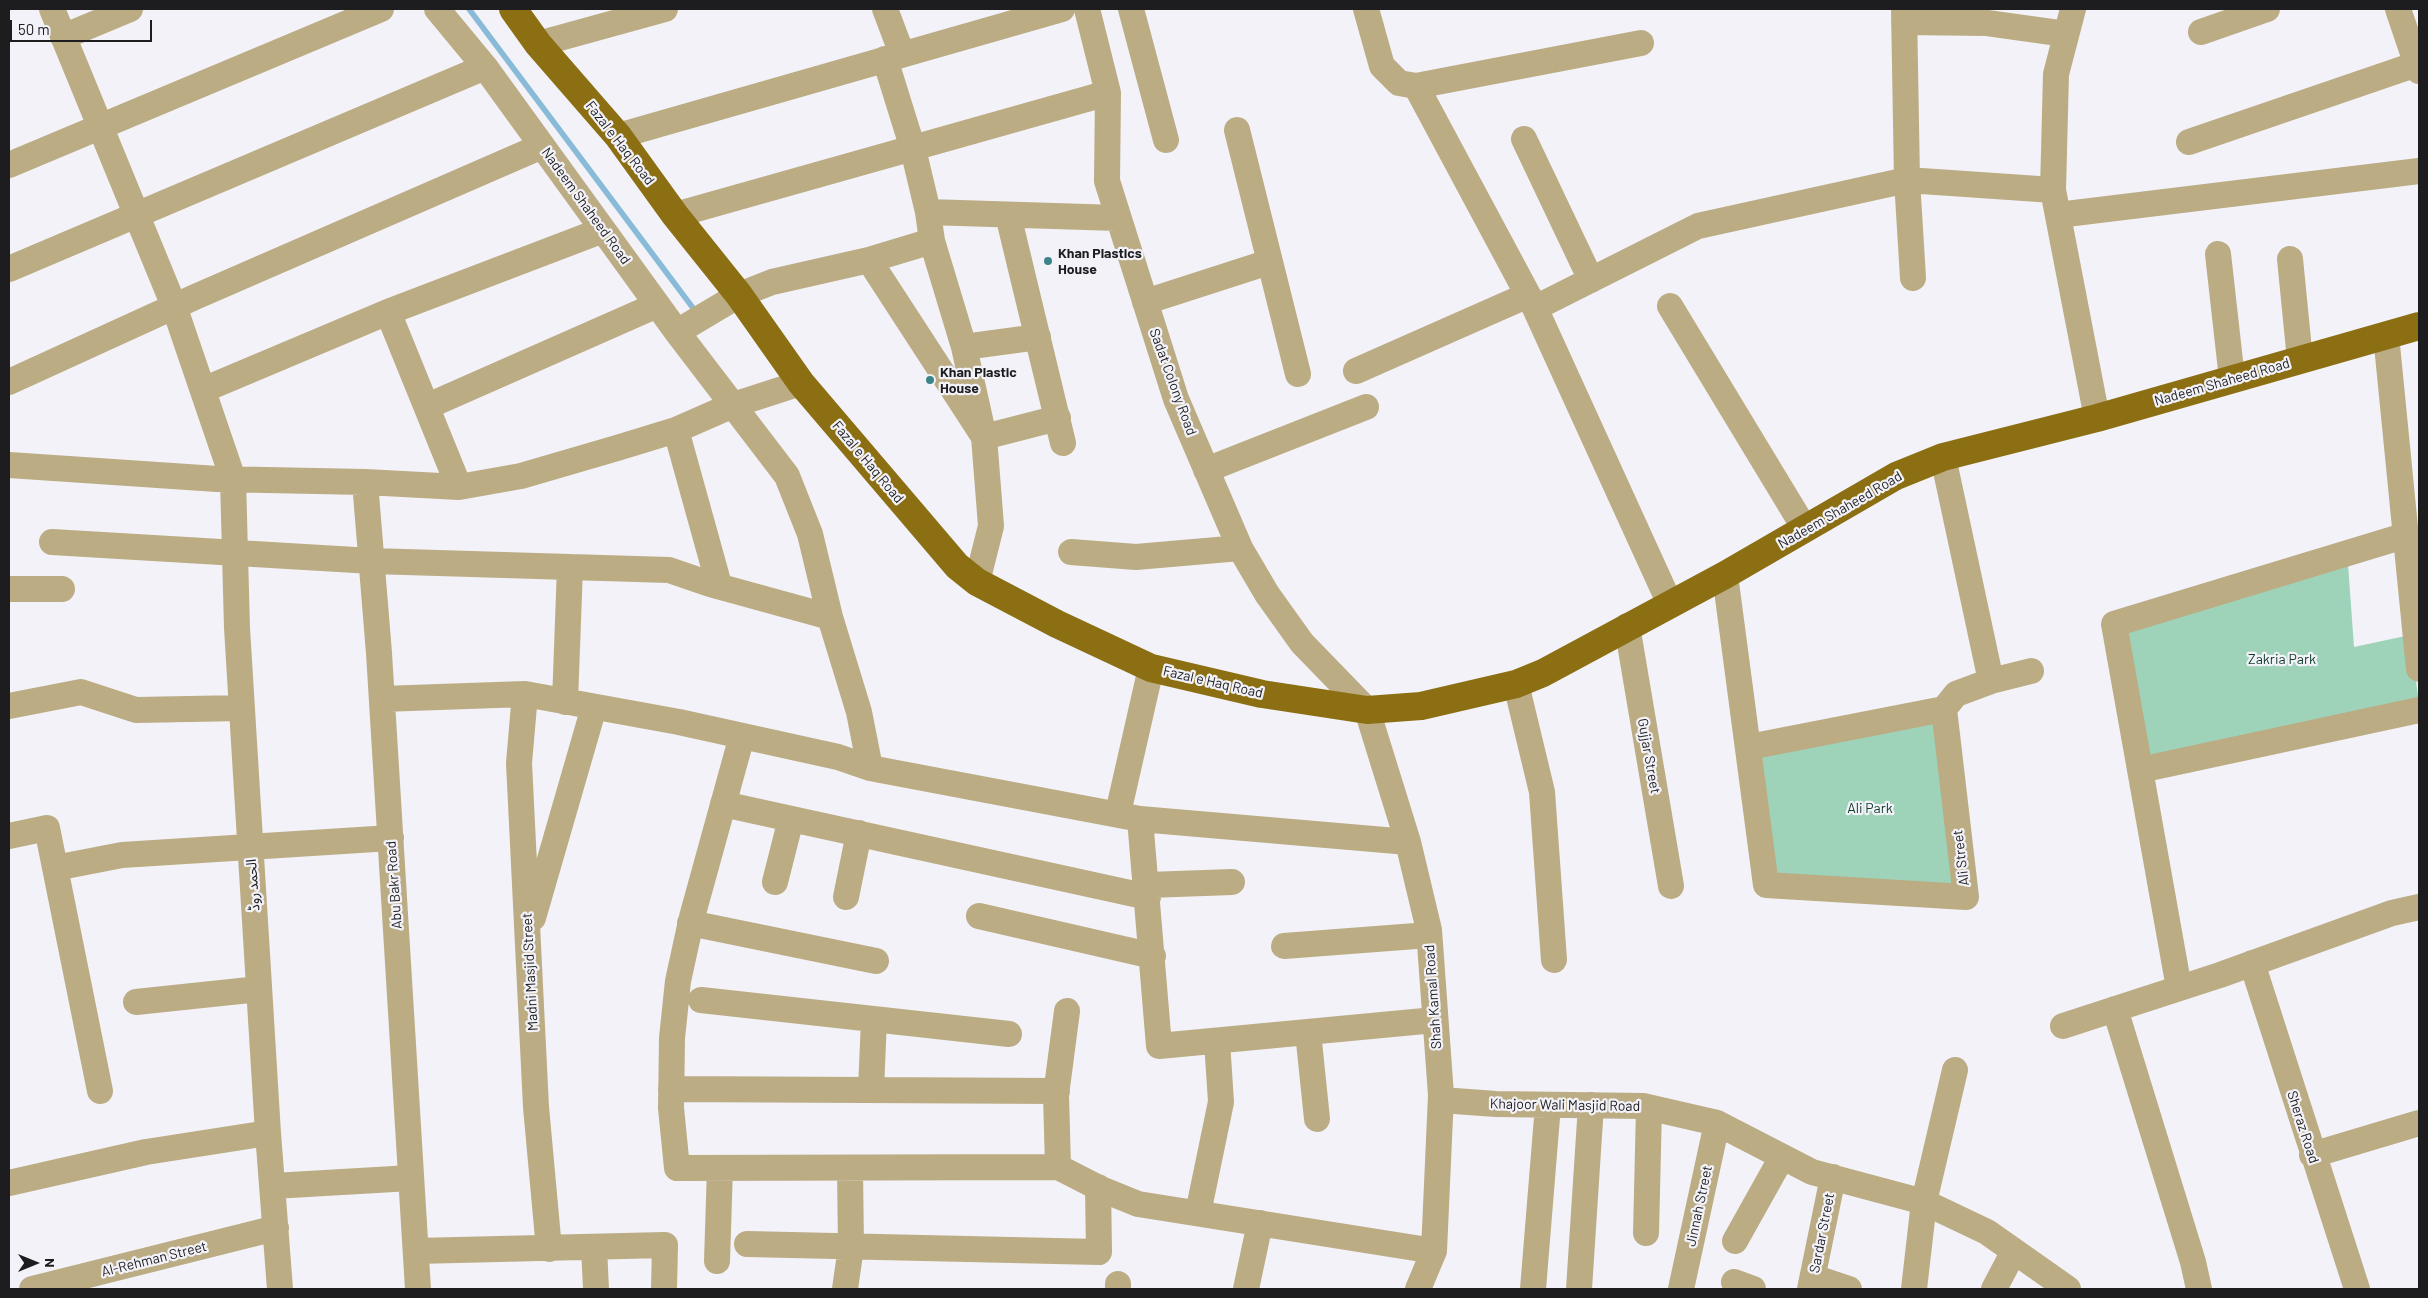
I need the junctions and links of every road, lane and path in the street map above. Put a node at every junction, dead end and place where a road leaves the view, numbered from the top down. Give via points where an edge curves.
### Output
1 (52, 9) edge
2 (130, 9) edge
3 (381, 9) edge
4 (437, 9) edge
5 (513, 9) edge
6 (665, 9) edge
7 (885, 9) edge
8 (1062, 9) edge
9 (1087, 9) edge
10 (1130, 9) edge
11 (1366, 9) edge
12 (2073, 9) edge
13 (2267, 9) edge
14 (2398, 9) edge
15 (1904, 16) edge
16 (2201, 32) dead end
17 (2066, 34) junction
18 (63, 37) junction
19 (1641, 43) dead end
20 (538, 44) junction
21 (894, 57) junction
22 (485, 67) junction
23 (2418, 67) edge
24 (1416, 86) junction
25 (1108, 93) junction
26 (99, 128) junction
27 (1237, 130) dead end
28 (618, 136) junction
29 (1524, 139) dead end
30 (1166, 140) dead end
31 (2189, 142) dead end
32 (542, 146) junction
33 (913, 149) junction
34 (9, 165) edge
35 (2419, 171) edge
36 (1907, 180) junction
37 (2053, 190) junction
38 (928, 212) junction
39 (136, 214) junction
40 (1008, 214) junction
41 (675, 215) junction
42 (2058, 215) junction
43 (1117, 218) junction
44 (603, 230) junction
45 (932, 241) junction
46 (2218, 254) dead end
47 (2290, 258) dead end
48 (869, 260) junction
49 (1269, 262) junction
50 (9, 268) edge
51 (1913, 278) dead end
52 (1591, 280) junction
53 (738, 295) junction
54 (1146, 302) junction
55 (1532, 302) junction
56 (657, 305) junction
57 (174, 306) junction
58 (1670, 306) dead end
59 (388, 312) junction
60 (2419, 326) edge
61 (677, 332) junction
62 (2386, 335) junction
63 (1038, 337) junction
64 (964, 347) junction
65 (2300, 360) junction
66 (1356, 371) dead end
67 (1298, 374) dead end
68 (2232, 379) junction
69 (9, 382) edge
70 (801, 383) junction
71 (203, 390) junction
72 (733, 405) junction
73 (428, 406) junction
74 (1366, 407) dead end
75 (2097, 418) junction
76 (676, 430) junction
77 (984, 437) junction
78 (1943, 457) junction
79 (9, 465) edge
80 (1206, 470) junction
81 (233, 480) junction
82 (365, 482) junction
83 (459, 487) junction
84 (1805, 529) junction
85 (2407, 535) junction
86 (52, 542) dead end
87 (1240, 548) junction
88 (1071, 552) dead end
89 (235, 554) junction
90 (372, 562) junction
91 (570, 567) junction
92 (1725, 575) junction
93 (977, 582) junction
94 (719, 585) junction
95 (9, 589) edge
96 (62, 589) dead end
97 (1670, 604) junction
98 (830, 617) junction
99 (1626, 626) junction
100 (1152, 668) junction
101 (2419, 670) edge
102 (2031, 671) dead end
103 (1991, 681) junction
104 (1516, 684) junction
105 (525, 694) junction
106 (382, 699) junction
107 (565, 702) junction
108 (9, 706) edge
109 (594, 707) junction
110 (242, 708) junction
111 (1944, 709) junction
112 (1367, 710) junction
113 (2419, 710) edge
114 (742, 736) junction
115 (1750, 747) junction
116 (870, 768) junction
117 (2140, 770) junction
118 (723, 804) junction
119 (1129, 816) junction
120 (791, 819) junction
121 (859, 834) junction
122 (9, 836) edge
123 (391, 838) junction
124 (1408, 842) junction
125 (250, 845) junction
126 (55, 868) junction
127 (775, 882) dead end
128 (1232, 882) dead end
129 (1671, 886) dead end
130 (1148, 891) junction
131 (846, 897) dead end
132 (2419, 907) edge
133 (979, 916) dead end
134 (690, 923) junction
135 (1429, 935) junction
136 (528, 938) junction
137 (1284, 946) dead end
138 (1153, 956) junction
139 (1554, 960) dead end
140 (876, 961) dead end
141 (2252, 963) junction
142 (2179, 988) junction
143 (259, 989) junction
144 (702, 1000) dead end
145 (136, 1002) dead end
146 (2115, 1009) junction
147 (1068, 1011) dead end
148 (874, 1019) junction
149 (1435, 1020) junction
150 (2063, 1026) dead end
151 (1308, 1032) junction
152 (1008, 1034) dead end
153 (1217, 1041) junction
154 (1955, 1070) dead end
155 (671, 1089) junction
156 (871, 1090) junction
157 (100, 1091) dead end
158 (1057, 1091) junction
159 (1440, 1100) junction
160 (1548, 1105) junction
161 (1591, 1106) junction
162 (1649, 1108) junction
163 (1317, 1119) dead end
164 (1717, 1123) junction
165 (2419, 1123) edge
166 (268, 1133) junction
167 (2312, 1155) junction
168 (1782, 1157) junction
169 (1058, 1167) junction
170 (720, 1168) junction
171 (850, 1168) junction
172 (1832, 1177) junction
173 (412, 1178) junction
174 (9, 1183) edge
175 (273, 1186) junction
176 (1098, 1187) junction
177 (1924, 1202) junction
178 (1198, 1214) junction
179 (1260, 1223) junction
180 (276, 1228) junction
181 (1646, 1233) dead end
182 (1735, 1241) dead end
183 (747, 1244) dead end
184 (594, 1247) junction
185 (851, 1247) junction
186 (549, 1249) junction
187 (416, 1251) junction
188 (1434, 1251) junction
189 (2014, 1251) junction
190 (717, 1261) dead end
191 (1812, 1283) edge
192 (2056, 1285) edge
193 (32, 1289) edge
194 (280, 1289) edge
195 (418, 1289) edge
196 (596, 1289) edge
197 (664, 1289) edge
198 (845, 1289) edge
199 (1246, 1289) edge
200 (1418, 1289) edge
201 (1533, 1289) edge
202 (1579, 1289) edge
203 (1681, 1289) edge
204 (1849, 1289) edge
205 (1914, 1289) edge
206 (1994, 1289) edge
207 (2199, 1289) edge
208 (2356, 1289) edge

1 - 18 street, الحمد روڈ
2 - 18 street
3 - 26 street
4 - 22 street, Nadeem Shaheed Road
5 - 20 main road, Fazal e Haq Road
6 - 20 street
7 - 21 street
8 - 21 street
9 - 25 street, Sadat Colony Road
10 - 30 street
11 - 24 street via 1382,66 1399,83
12 - 17 street
13 - 16 street
14 - 23 street
15 - 17 street
15 - 36 street
17 - 37 street via 2056,74
18 - 26 street, الحمد روڈ
19 - 24 street
20 - 28 main road, Fazal e Haq Road
21 - 28 street
21 - 33 street
22 - 32 street, Nadeem Shaheed Road
22 - 39 street
23 - 31 street
24 - 55 street
25 - 33 street
25 - 43 street, Sadat Colony Road via 1107,181
26 - 34 street
26 - 39 street, الحمد روڈ
27 - 49 street
28 - 41 main road, Fazal e Haq Road
29 - 52 street
32 - 44 street, Nadeem Shaheed Road
32 - 57 street
33 - 38 street
33 - 41 street
35 - 42 street
36 - 37 street
36 - 51 street
36 - 52 street via 1698,226
37 - 42 street
38 - 40 street
38 - 45 street
39 - 50 street
39 - 57 street, الحمد روڈ
40 - 43 street
40 - 63 street
41 - 53 main road, Fazal e Haq Road
42 - 75 street
43 - 54 street, Sadat Colony Road
44 - 56 street, Nadeem Shaheed Road
44 - 59 street
45 - 48 street
45 - 64 street
46 - 68 street
47 - 65 street
48 - 53 street via 772,282
48 - 77 street
49 - 54 street
49 - 67 street
52 - 55 street
53 - 61 street
53 - 70 main road, Fazal e Haq Road
54 - 80 street, Sadat Colony Road via 1176,399
55 - 66 street
55 - 97 street
56 - 61 street, Nadeem Shaheed Road
56 - 73 street
57 - 69 street
57 - 71 street, الحمد روڈ
58 - 84 street
59 - 71 street
59 - 73 street
60 - 62 main road, Nadeem Shaheed Road
61 - 72 street, Nadeem Shaheed Road
62 - 65 main road, Nadeem Shaheed Road
62 - 85 street
63 - 64 street
63 - 77 street via 1060,430
64 - 77 street
65 - 68 main road, Nadeem Shaheed Road
68 - 75 main road, Nadeem Shaheed Road
70 - 72 street
70 - 93 main road, Fazal e Haq Road via 957,566
71 - 81 street, الحمد روڈ
72 - 76 street
72 - 98 street, Nadeem Shaheed Road via 787,476 810,534
73 - 83 street
74 - 80 street
75 - 78 main road, Nadeem Shaheed Road
76 - 83 street via 522,476
76 - 94 street
77 - 93 street via 991,526
78 - 84 main road, Nadeem Shaheed Road via 1896,476
78 - 103 street
79 - 81 street
80 - 87 street, Sadat Colony Road
81 - 82 street
81 - 89 street, الحمد روڈ
82 - 83 street
82 - 90 street, Abu Bakr Road
84 - 92 main road, Nadeem Shaheed Road
85 - 101 street
85 - 117 street via 2114,624
86 - 89 street
87 - 88 street via 1136,557
87 - 112 street, Sadat Colony Road via 1266,594 1302,644
89 - 90 street
89 - 110 street, الحمد روڈ
90 - 91 street
90 - 106 street, Abu Bakr Road
91 - 94 street via 669,570
91 - 107 street
92 - 97 main road, Nadeem Shaheed Road
92 - 115 street, Ali Street
93 - 100 main road, Fazal e Haq Road
94 - 98 street
95 - 96 street
97 - 99 main road, Nadeem Shaheed Road
98 - 116 street, Nadeem Shaheed Road via 859,712
99 - 104 main road, Nadeem Shaheed Road via 1544,673
99 - 129 street, Gujjar Street
100 - 112 main road, Fazal e Haq Road via 1262,694
100 - 119 street
102 - 103 street
103 - 111 street via 1956,694
104 - 112 main road, Nadeem Shaheed Road via 1421,706
104 - 139 street via 1542,792
105 - 106 street
105 - 107 street
105 - 136 street, Madni Masjid Street via 519,763
106 - 123 street, Abu Bakr Road
107 - 109 street
108 - 110 street via 81,692 136,710
109 - 114 street
109 - 136 street
110 - 125 street, الحمد روڈ
111 - 115 street
111 - 115 street, Ali Street via 1966,897 1766,885
112 - 124 street, Shah Kamal Road
113 - 117 street
114 - 116 street via 838,757
114 - 118 street
116 - 119 street
117 - 142 street
118 - 120 street
118 - 134 street
119 - 124 street
119 - 130 street
120 - 121 street
120 - 127 street
121 - 130 street
121 - 131 street
122 - 126 street via 47,828
123 - 125 street
123 - 173 street, Abu Bakr Road
124 - 135 street, Shah Kamal Road
125 - 126 street via 122,855
125 - 143 street, الحمد روڈ
126 - 157 street
128 - 130 street
130 - 138 street
132 - 141 street via 2392,913
133 - 138 street
134 - 140 street
134 - 155 street via 678,981
135 - 137 street
135 - 149 street, Shah Kamal Road
136 - 186 street, Madni Masjid Street via 536,1107
138 - 153 street via 1159,1046
141 - 142 street
141 - 167 street, Sheraz Road
142 - 146 street
143 - 145 street
143 - 166 street, الحمد روڈ
144 - 148 street
146 - 150 street
146 - 207 street
147 - 158 street
148 - 152 street
148 - 156 street
149 - 151 street
149 - 159 street, Shah Kamal Road
151 - 153 street
151 - 163 street
153 - 178 street via 1221,1102
154 - 177 street
155 - 156 street
155 - 170 street via 677,1168
156 - 158 street
158 - 169 street
159 - 160 street, Khajoor Wali Masjid Road
159 - 188 street, Shah Kamal Road
160 - 161 street, Khajoor Wali Masjid Road
160 - 201 street
161 - 162 street, Khajoor Wali Masjid Road
161 - 202 street
162 - 164 street, Khajoor Wali Masjid Road
162 - 181 street
164 - 168 street, Khajoor Wali Masjid Road
164 - 203 street, Jinnah Street
165 - 167 street
166 - 174 street via 146,1152
166 - 175 street, الحمد روڈ
167 - 208 street, Sheraz Road
168 - 172 street, Khajoor Wali Masjid Road via 1812,1172
168 - 182 street
169 - 171 street
169 - 176 street
170 - 171 street
170 - 190 street
171 - 185 street
172 - 177 street, Khajoor Wali Masjid Road
172 - 191 street, Sardar Street
173 - 175 street
173 - 187 street, Abu Bakr Road
175 - 180 street, الحمد روڈ
176 - 178 street via 1138,1204
176 - 185 street via 1098,1252
177 - 189 street, Khajoor Wali Masjid Road via 1987,1232
177 - 205 street
178 - 179 street
179 - 188 street
179 - 199 street
180 - 193 street, Al-Rehman Street
180 - 194 street, الحمد روڈ
183 - 185 street
184 - 186 street
184 - 196 street
184 - 197 street via 665,1245
185 - 198 street
186 - 187 street
187 - 195 street, Abu Bakr Road
188 - 200 street, Shah Kamal Road
189 - 192 street, Khajoor Wali Masjid Road
189 - 206 street
191 - 204 street

